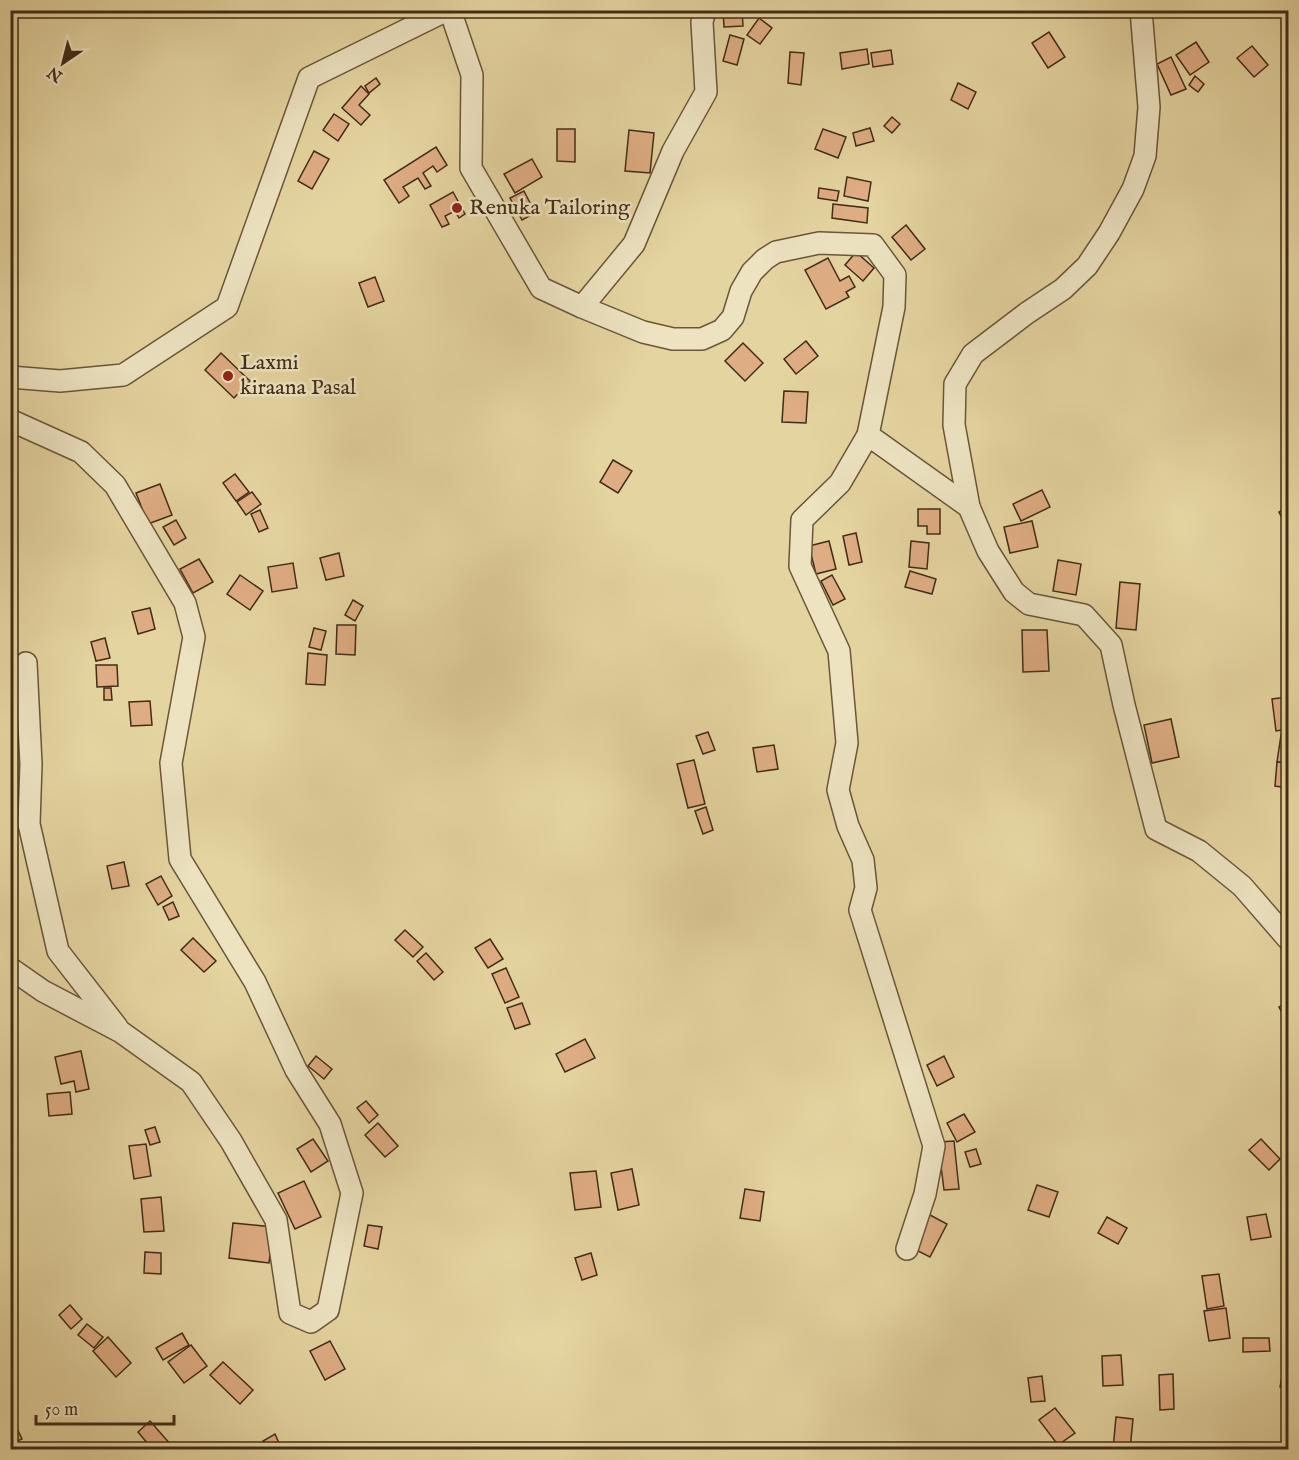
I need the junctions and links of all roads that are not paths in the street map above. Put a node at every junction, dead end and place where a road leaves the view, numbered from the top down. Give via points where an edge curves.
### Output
1 (448, 10) edge
2 (705, 10) edge
3 (1142, 10) edge
4 (582, 307) junction
5 (10, 377) edge
6 (10, 420) edge
7 (868, 435) junction
8 (969, 507) junction
9 (26, 663) dead end
10 (1288, 939) edge
11 (10, 968) edge
12 (121, 1032) junction
13 (907, 1249) dead end

1 - 4 street via 472,75 471,168 541,288
1 - 5 street via 309,78 227,307 123,375 60,381
2 - 4 street via 702,22 706,92 673,151 634,244
3 - 8 street via 1149,107 1146,156 1134,189 1087,266 1064,289 973,354 955,384 954,425
4 - 7 street via 643,332 673,339 702,339 722,330 734,317 741,291 752,272 776,252 819,243 873,245 895,275 894,307
6 - 12 street via 81,452 115,485 185,603 194,637 171,763 180,859 255,982 296,1070 330,1124 352,1193 328,1310 311,1322 290,1313 276,1220 231,1141 191,1082
7 - 8 street
7 - 13 street via 840,483 802,520 800,566 839,651 847,743 838,790 863,860 866,888 860,910 934,1146 925,1194
8 - 10 street via 988,551 1014,592 1029,604 1084,615 1111,645 1156,829 1199,851 1242,886
9 - 12 street via 31,764 29,824 58,951
11 - 12 street via 43,991

